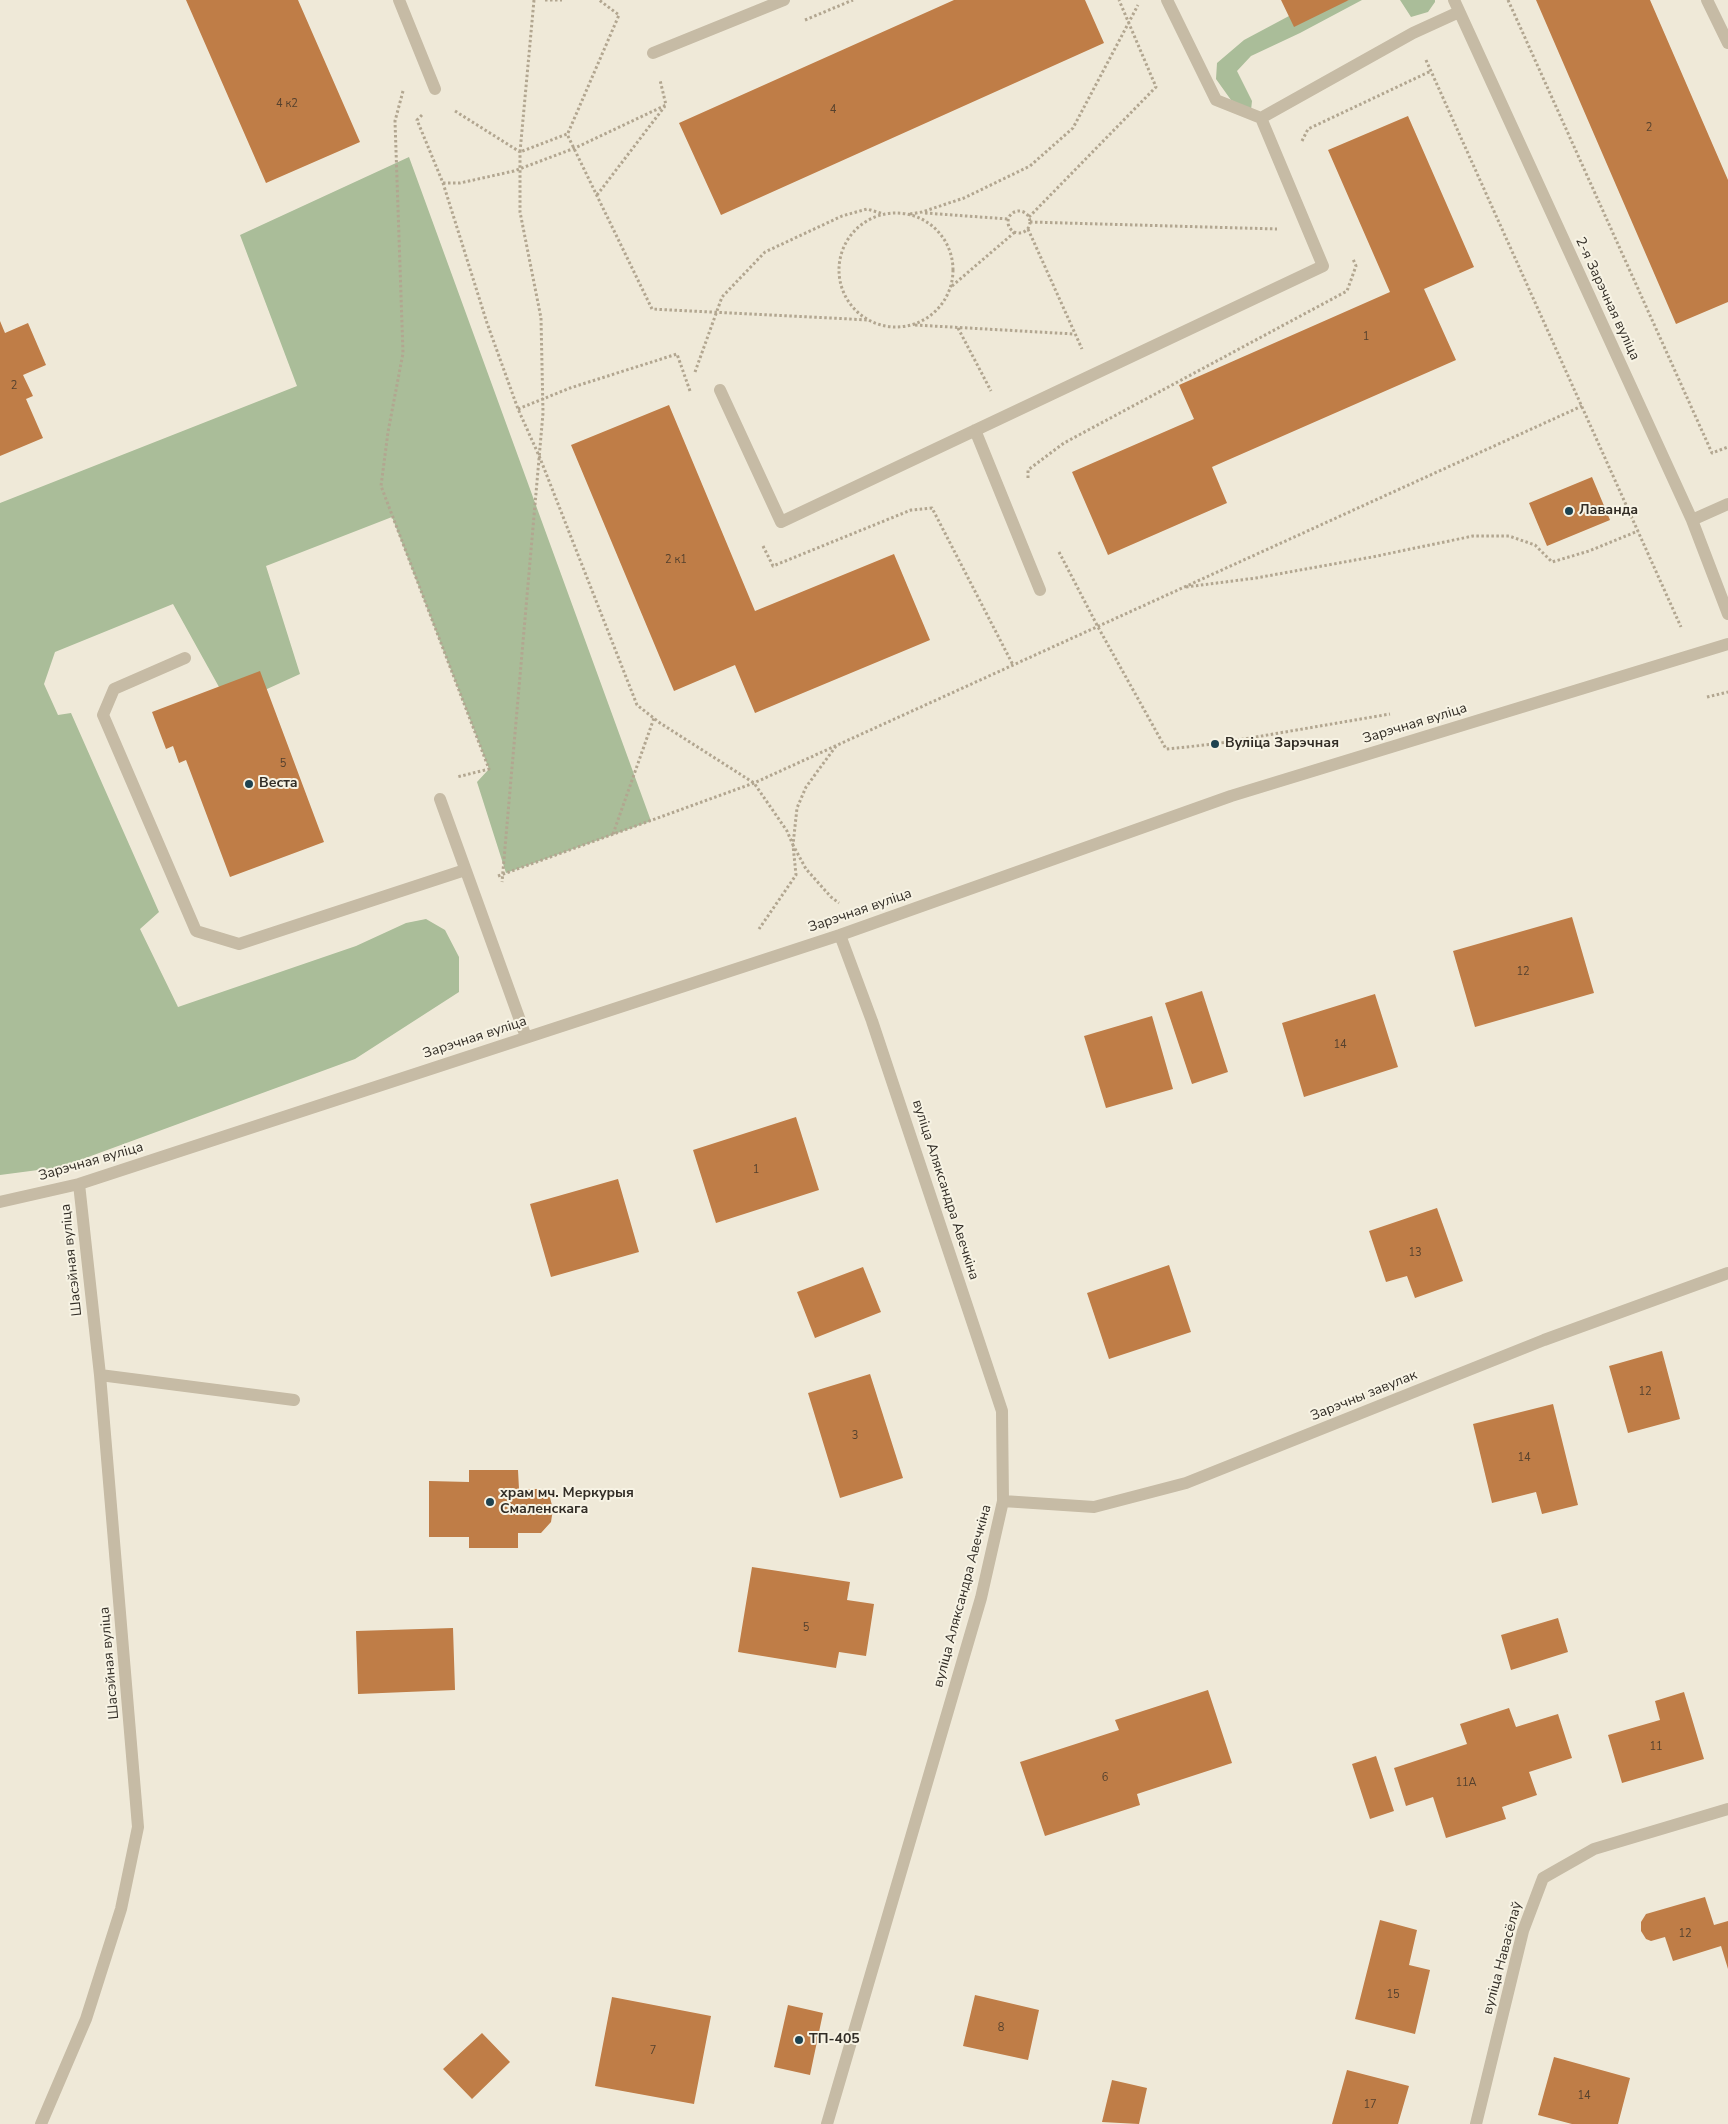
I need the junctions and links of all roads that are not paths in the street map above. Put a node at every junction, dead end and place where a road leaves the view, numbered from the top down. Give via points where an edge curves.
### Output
1 (400, 0) edge
2 (784, 0) edge
3 (1167, 0) edge
4 (1707, 0) edge
5 (1457, 6) edge
6 (1728, 44) edge
7 (653, 54) road end
8 (435, 89) dead end
9 (1261, 118) junction
10 (720, 390) dead end
11 (975, 430) junction
12 (1728, 504) edge
13 (1692, 520) junction
14 (1040, 590) dead end
15 (1728, 614) edge
16 (1728, 644) edge
17 (185, 658) dead end
18 (440, 799) dead end
19 (465, 870) junction
20 (840, 935) junction
21 (526, 1037) junction
22 (79, 1184) junction
23 (0, 1202) edge
24 (1728, 1273) edge
25 (100, 1375) junction
26 (294, 1400) dead end
27 (1003, 1501) junction
28 (1728, 1809) edge
29 (41, 2124) edge
30 (827, 2124) edge
31 (1476, 2124) edge

1 - 8 street
2 - 7 street
3 - 9 street via 1216,100
4 - 6 street
5 - 9 street
5 - 13 street, 2-я Зарэчная вуліца
9 - 11 street via 1323,266
10 - 11 street via 782,522
11 - 14 street
12 - 13 street
13 - 15 street, 2-я Зарэчная вуліца
16 - 20 street, Зарэчная вуліца via 1231,796
17 - 19 street via 114,689 103,715 196,930 239,944
18 - 19 street
19 - 21 street
20 - 21 street, Зарэчная вуліца
20 - 27 street, вуліца Аляксандра Авечкіна via 1002,1411
21 - 22 street, Зарэчная вуліца
22 - 23 street, Зарэчная вуліца
22 - 25 street, Шасэйная вуліца
24 - 27 street, Зарэчны завулак via 1544,1340 1186,1483 1094,1507
25 - 26 street
25 - 29 street, Шасэйная вуліца via 138,1827 121,1909 86,2019
27 - 30 street, вуліца Аляксандра Авечкіна via 981,1598
28 - 31 street, вуліца Навасёлаў via 1594,1849 1543,1878 1523,1931

